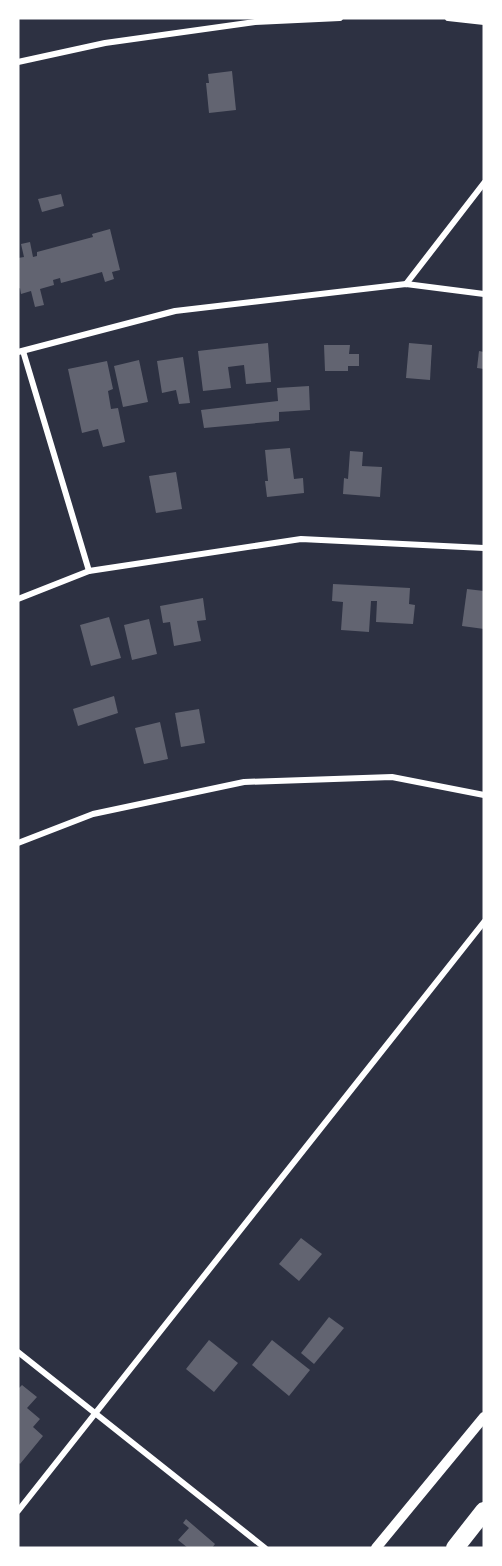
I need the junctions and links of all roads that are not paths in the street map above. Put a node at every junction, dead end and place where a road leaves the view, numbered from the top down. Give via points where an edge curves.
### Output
1 (340, 18) edge
2 (448, 18) edge
3 (484, 22) edge
4 (18, 62) edge
5 (484, 183) edge
6 (406, 284) junction
7 (484, 294) edge
8 (21, 352) edge
9 (484, 548) edge
10 (89, 571) junction
11 (18, 599) edge
12 (484, 795) edge
13 (18, 843) edge
14 (484, 922) edge
15 (18, 1352) edge
16 (95, 1414) junction
17 (484, 1417) edge
18 (18, 1510) edge
19 (484, 1511) edge
20 (265, 1548) edge
21 (376, 1548) edge
22 (455, 1548) edge

1 - 4 street via 255,22 105,43
2 - 3 street
5 - 6 street
6 - 7 street
6 - 8 street via 175,311
8 - 10 street
9 - 10 street via 301,539
10 - 11 street
12 - 13 street via 392,777 244,782 93,814
14 - 16 street
15 - 16 street
16 - 18 street
16 - 20 street
17 - 21 street
19 - 22 highway

